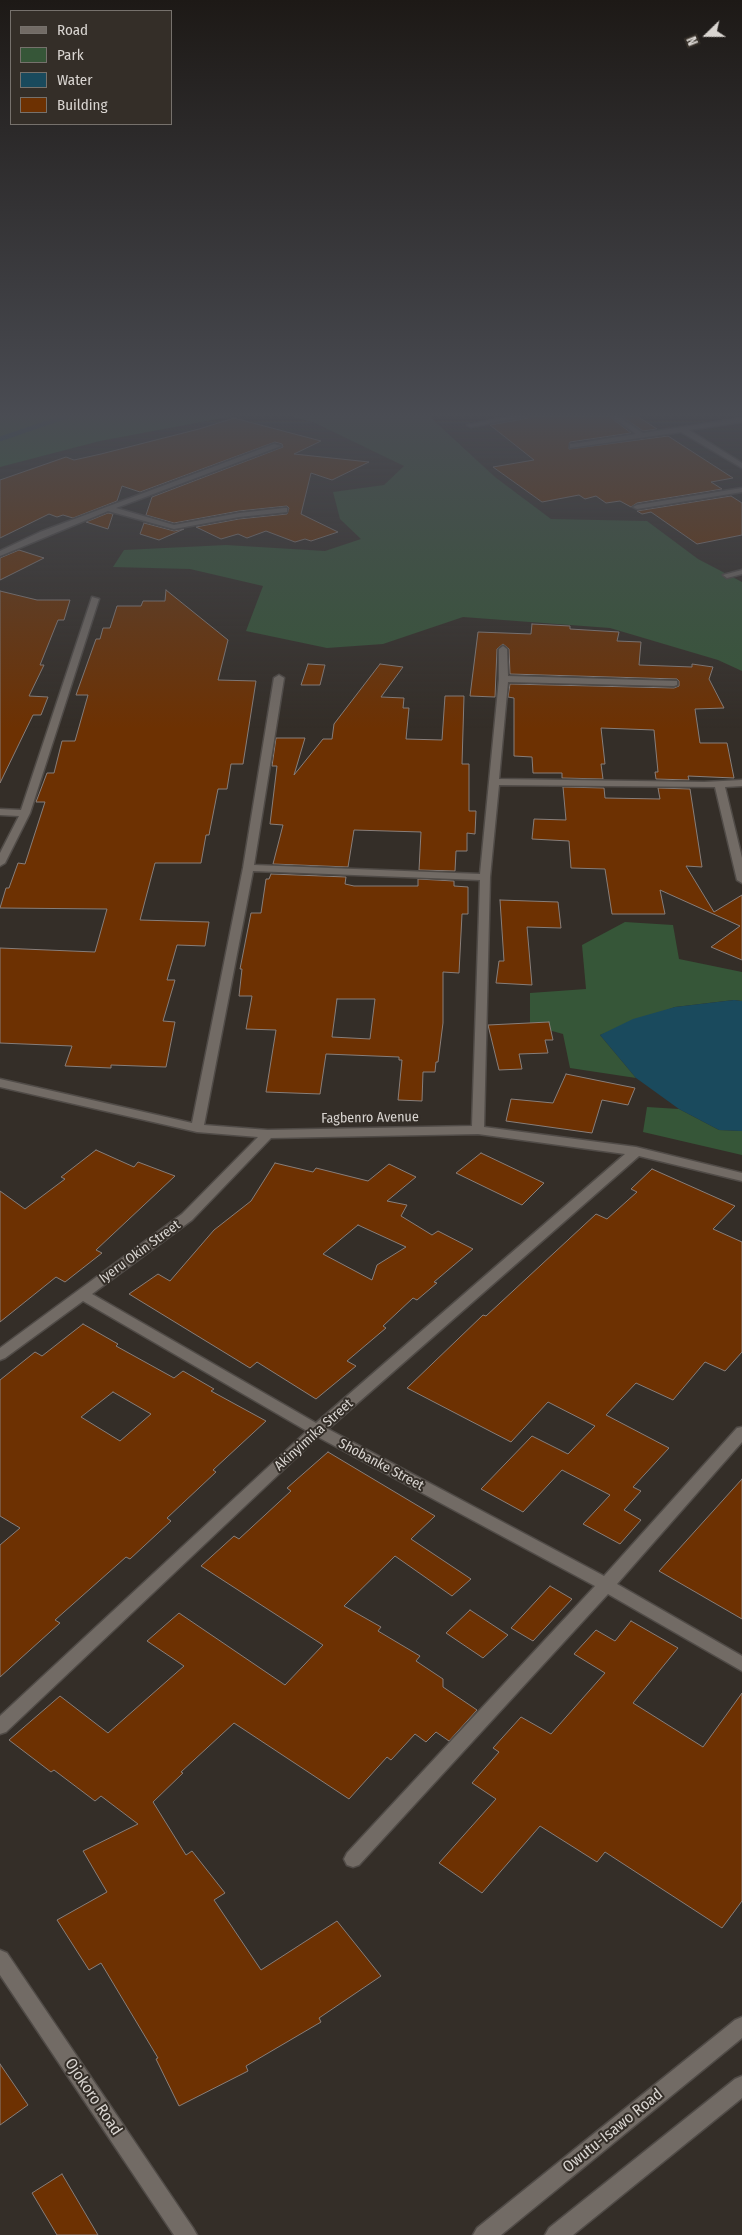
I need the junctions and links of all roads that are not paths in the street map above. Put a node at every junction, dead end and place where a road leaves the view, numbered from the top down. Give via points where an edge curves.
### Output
1 (77, 520) edge
2 (151, 520) edge
3 (210, 520) edge
4 (0, 554) edge
5 (742, 572) edge
6 (727, 575) dead end
7 (95, 599) dead end
8 (503, 649) dead end
9 (280, 678) dead end
10 (504, 679) junction
11 (674, 683) dead end
12 (494, 782) junction
13 (742, 783) edge
14 (719, 784) junction
15 (0, 812) edge
16 (25, 812) junction
17 (0, 863) edge
18 (248, 868) junction
19 (485, 877) junction
20 (742, 880) edge
21 (0, 1083) edge
22 (197, 1128) junction
23 (478, 1130) junction
24 (268, 1134) junction
25 (636, 1151) junction
26 (742, 1177) edge
27 (82, 1294) junction
28 (0, 1355) edge
29 (317, 1430) junction
30 (742, 1432) edge
31 (606, 1585) junction
32 (742, 1664) edge
33 (0, 1727) edge
34 (353, 1860) dead end
35 (0, 1959) edge
36 (742, 2026) edge
37 (742, 2086) edge
38 (186, 2235) edge
39 (484, 2235) edge
40 (556, 2235) edge

1 - 4 street
2 - 3 street via 174,527
5 - 6 street
7 - 16 street
8 - 10 street
9 - 18 street
10 - 11 street
10 - 12 street
12 - 14 street
12 - 19 street
13 - 14 street
14 - 20 street
15 - 16 street
16 - 17 street
18 - 19 street
18 - 22 street
19 - 23 street
21 - 22 street, Fagbenro Avenue
22 - 24 street, Fagbenro Avenue
23 - 24 street, Fagbenro Avenue
23 - 25 street, Fagbenro Avenue
24 - 27 street, Iyeru Okin Street via 187,1217
25 - 26 street, Fagbenro Avenue
25 - 29 street, Akinyimika Street
27 - 28 street, Iyeru Okin Street
27 - 29 street, Shobanke Street
29 - 31 street, Shobanke Street
29 - 33 street, Akinyimika Street
30 - 31 street
31 - 32 street, Shobanke Street
31 - 34 street
35 - 38 street, Ojokoro Road
36 - 39 street, Owutu-Isawo Road
37 - 40 street

